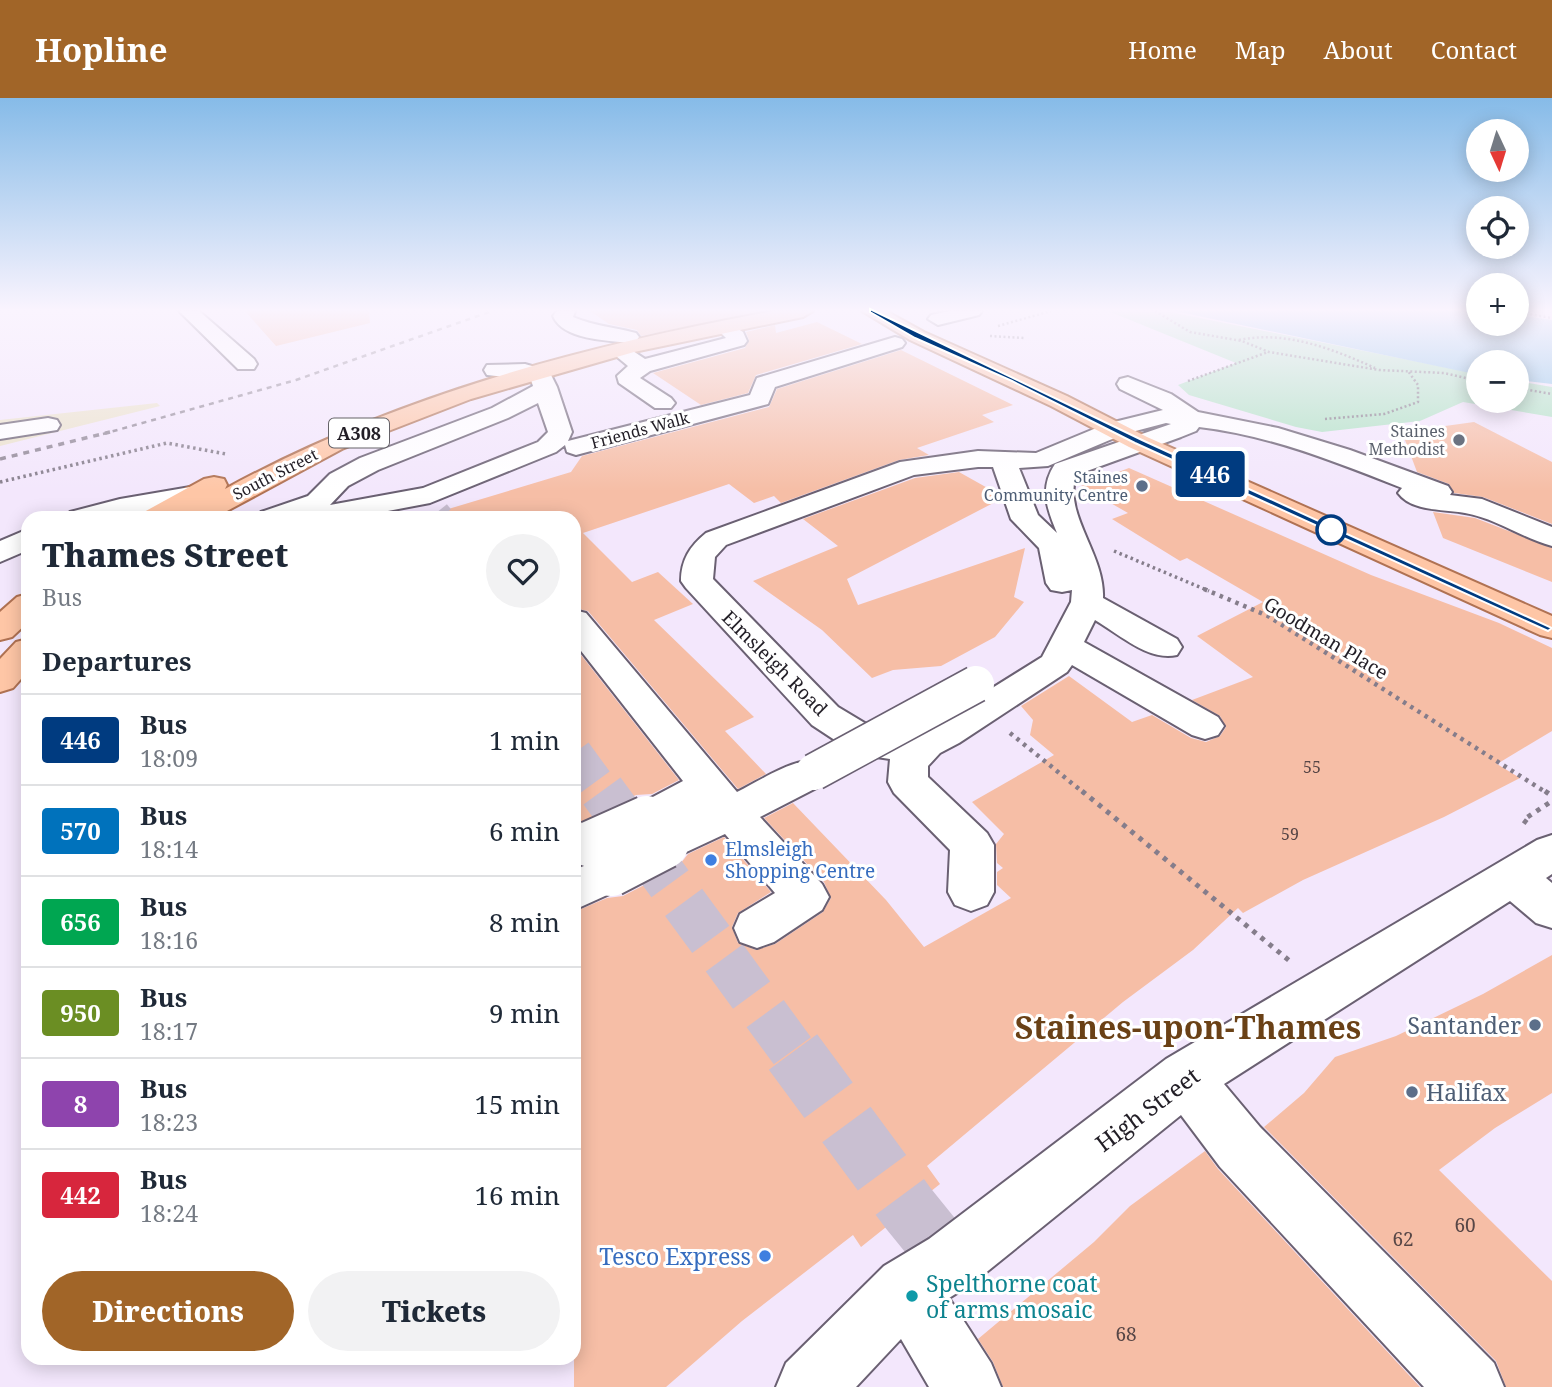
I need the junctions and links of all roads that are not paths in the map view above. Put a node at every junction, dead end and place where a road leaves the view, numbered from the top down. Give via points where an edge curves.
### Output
1 (492, 371) edge
2 (500, 371) edge
3 (561, 371) edge
4 (635, 371) edge
5 (804, 371) edge
6 (996, 371) edge
7 (1017, 371) edge
8 (541, 380) junction
9 (1128, 384) dead end
10 (663, 403) dead end
11 (48, 425) dead end
12 (1178, 427) junction
13 (1131, 431) junction
14 (0, 432) edge
15 (1309, 445) junction
16 (576, 447) dead end
17 (1038, 464) junction
18 (1438, 492) dead end
19 (195, 506) edge
20 (105, 511) edge
21 (178, 511) edge
22 (292, 511) edge
23 (347, 511) edge
24 (1054, 533) junction
25 (1552, 537) edge
26 (1087, 602) junction
27 (1552, 602) edge
28 (1552, 628) edge
29 (581, 629) edge
30 (1065, 646) junction
31 (1165, 647) dead end
32 (21, 658) edge
33 (0, 680) edge
34 (979, 697) junction
35 (1205, 726) dead end
36 (926, 743) junction
37 (720, 800) junction
38 (587, 865) edge
39 (1539, 879) edge
40 (971, 892) dead end
41 (757, 928) dead end
42 (1185, 1077) junction
43 (906, 1288) junction
44 (810, 1387) edge
45 (967, 1387) edge
46 (1470, 1387) edge

1 - 19 main road, South Street / A308 via 341,423 267,457
2 - 8 street
3 - 8 main road, South Street / A308
4 - 10 street via 628,376 630,383
5 - 16 street, Friends Walk via 765,383 760,398
6 - 13 main road
7 - 13 main road
8 - 19 main road, South Street / A308 via 448,400 353,435
8 - 22 street via 526,401 362,467 340,480 318,502
8 - 23 street via 560,432 547,447 430,495
9 - 12 street via 1163,400
11 - 14 street
12 - 13 street, Elmsleigh Road
12 - 15 street via 1238,425
12 - 27 main road via 1293,494
13 - 17 street, Elmsleigh Road
13 - 28 main road
15 - 18 street
15 - 25 street via 1344,466 1436,502 1472,505
17 - 24 street via 1058,488 1061,508
17 - 24 street via 1006,468 1025,519
17 - 36 street, Elmsleigh Road via 978,459 909,468 728,533 703,549 696,561 696,581 825,716 870,744
19 - 20 street
19 - 21 main road, South Street / A308
24 - 26 street via 1082,557
24 - 34 street via 1063,585 1055,615 1035,648
26 - 30 street, Elmsleigh Road
26 - 31 street
29 - 37 street
30 - 34 street, Elmsleigh Road via 1055,664
30 - 35 street
32 - 33 main road
34 - 36 street, Elmsleigh Road via 946,734
34 - 37 street, bridge via 814,772
36 - 40 street via 908,763 908,782 972,845
37 - 38 street, bridge
37 - 41 street via 806,897
39 - 42 street, High Street via 1327,991
42 - 43 street, High Street via 951,1261
42 - 46 street via 1240,1147
43 - 44 street, High Street
43 - 45 street

